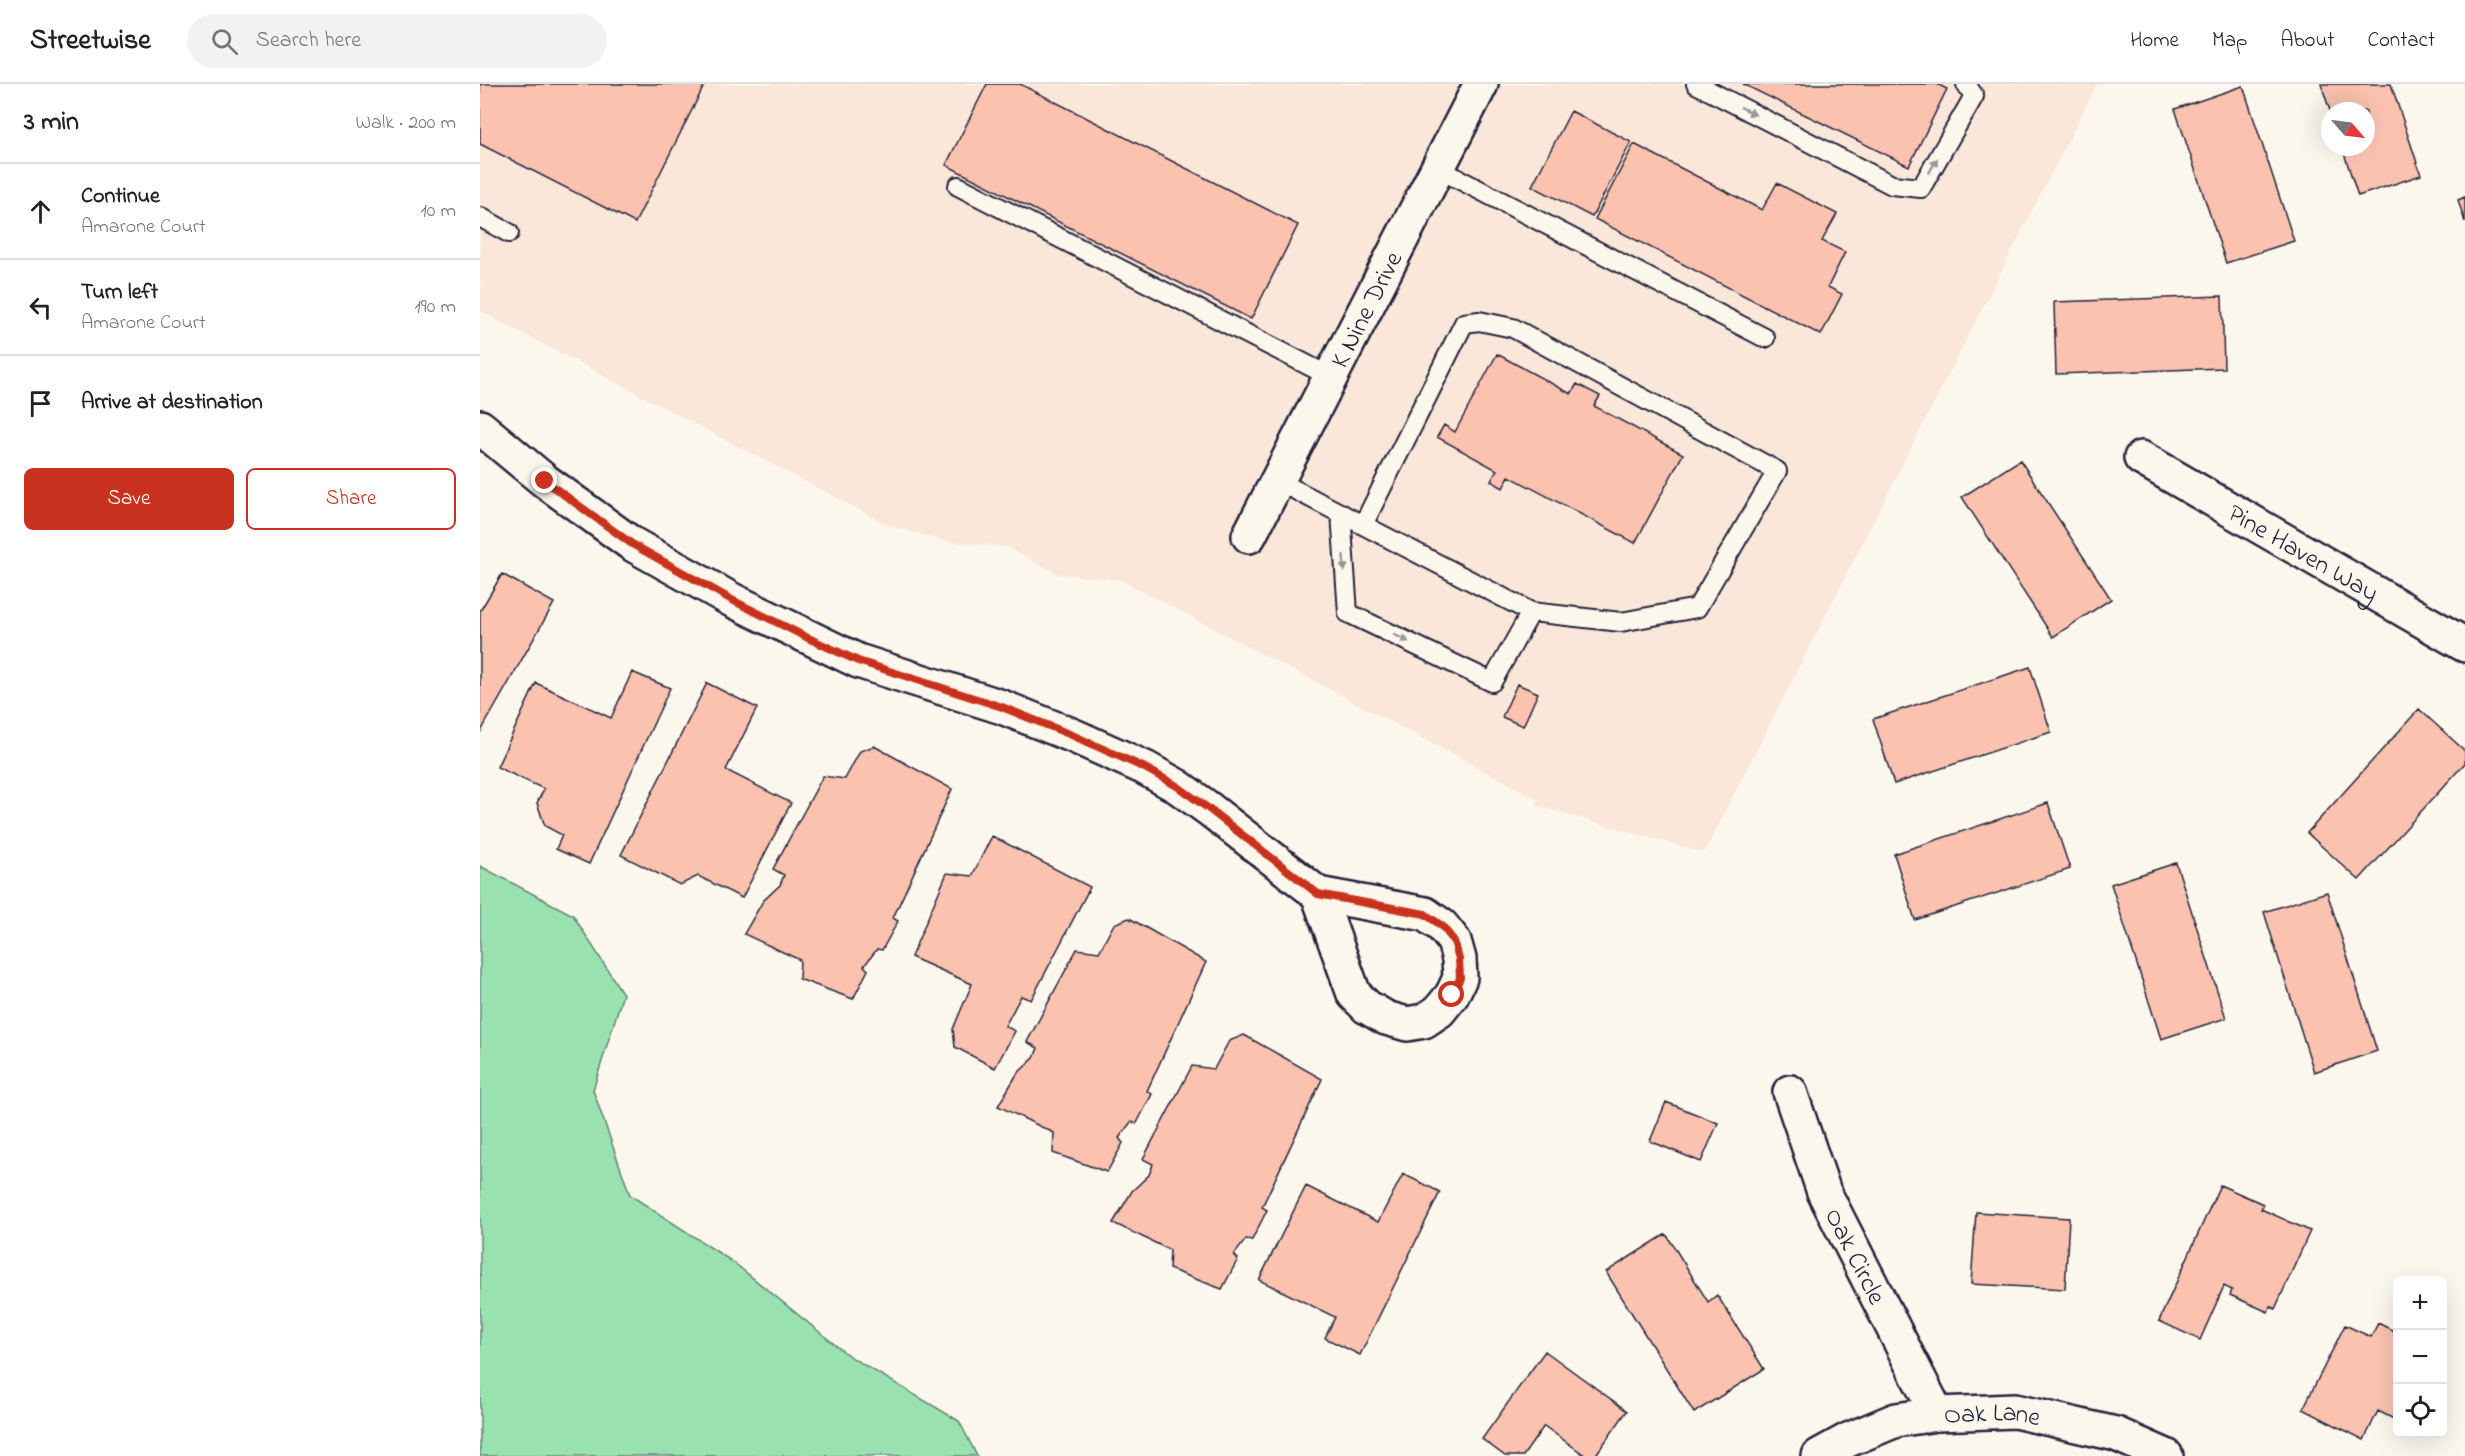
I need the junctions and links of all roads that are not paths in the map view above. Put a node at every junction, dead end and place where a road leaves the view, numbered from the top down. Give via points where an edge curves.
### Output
1 (1481, 84) edge
2 (1696, 84) edge
3 (1966, 84) edge
4 (1439, 169) junction
5 (958, 186) dead end
6 (480, 217) edge
7 (509, 232) dead end
8 (1765, 338) dead end
9 (1329, 376) junction
10 (480, 427) edge
11 (2141, 458) dead end
12 (1278, 481) junction
13 (1341, 513) junction
14 (1364, 525) junction
15 (1249, 536) dead end
16 (1531, 612) junction
17 (2465, 645) edge
18 (1318, 894) junction
19 (1790, 1092) dead end
20 (1937, 1414) junction
21 (1819, 1456) edge
22 (2166, 1456) edge

1 - 4 street, K Nine Drive
2 -> 3 lane via 1892,185 1920,188 1974,96
4 - 8 lane
4 - 9 street, K Nine Drive
5 - 9 lane
6 - 7 lane
9 - 12 street, K Nine Drive
10 - 18 street via 545,481 632,544 722,595 858,661 1002,707 1145,768 1209,809
11 - 17 street, Pine Haven Way
12 - 13 lane
12 - 15 street, K Nine Drive
13 - 14 lane
13 -> 16 lane via 1348,613 1492,682
14 - 16 lane
14 - 16 lane via 1464,323 1479,321 1513,328 1777,471 1697,608 1621,622
18 - 18 street via 1354,994 1367,1007 1407,1024 1424,1021 1439,1011 1460,978 1454,941 1442,926 1425,914
19 - 20 street, Oak Circle via 1824,1192
20 - 21 street, Oak Lane via 1896,1420
20 - 22 street, Oak Lane via 2015,1411 2116,1434

